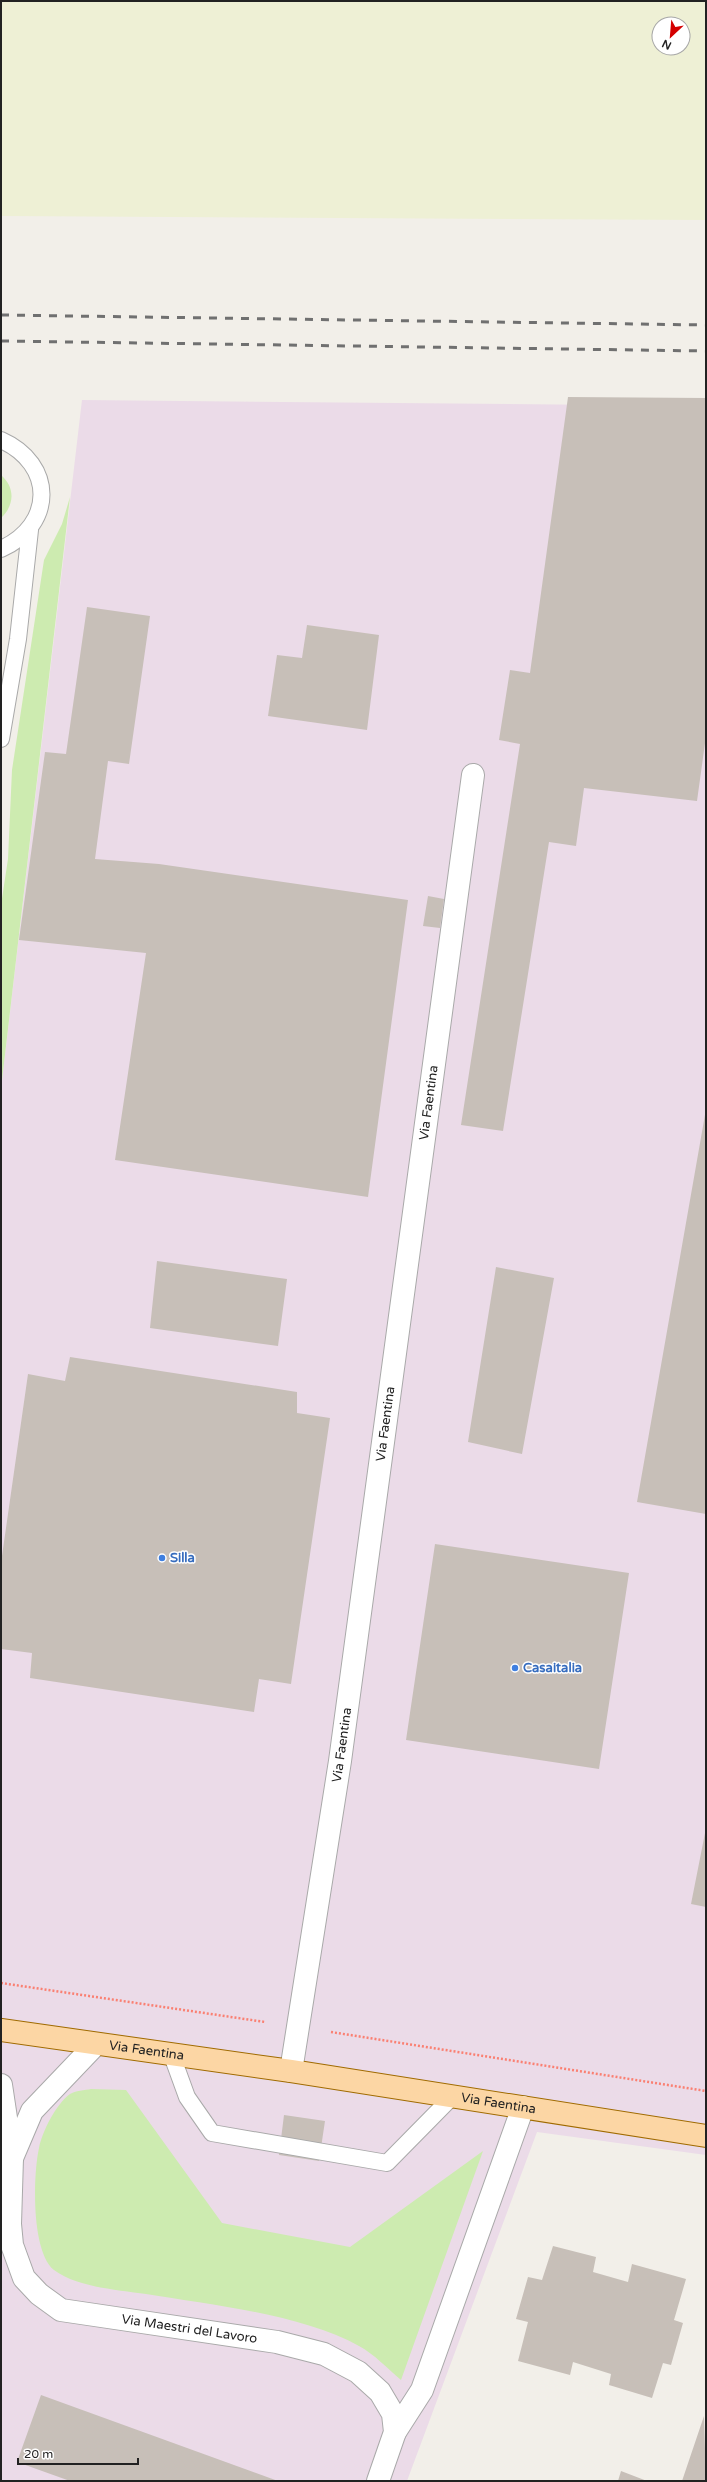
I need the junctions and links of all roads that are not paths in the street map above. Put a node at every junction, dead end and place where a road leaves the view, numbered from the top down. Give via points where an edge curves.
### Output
1 (1, 440) edge
2 (30, 530) junction
3 (1, 549) edge
4 (1, 739) edge
5 (473, 775) dead end
6 (1, 2030) edge
7 (95, 2045) junction
8 (171, 2053) junction
9 (291, 2071) junction
10 (1, 2085) edge
11 (452, 2097) junction
12 (523, 2107) junction
13 (706, 2136) edge
14 (6, 2157) edge
15 (395, 2432) junction
16 (378, 2481) edge

1 - 2 lane via 16,446 30,459 39,476 42,495 39,513
2 - 3 lane via 16,543
2 - 4 lane via 18,638
5 - 9 street, Via Faentina via 341,1753
6 - 7 main road, Via Faentina
7 - 8 main road, Via Faentina
7 - 14 street, Via Maestri del Lavoro via 32,2111
8 - 9 main road, Via Faentina
8 - 11 lane via 187,2097 212,2133 387,2163
9 - 11 main road, Via Faentina
10 - 14 street, Via Maestri del Lavoro
11 - 12 main road, Via Faentina
12 - 13 main road, Via Faentina
12 - 15 street via 422,2390
14 - 15 street, Via Maestri del Lavoro via 12,2245 24,2278 39,2294 61,2310 277,2342 324,2354 358,2372 380,2392 393,2414
15 - 16 street, Via Maestri del Lavoro

